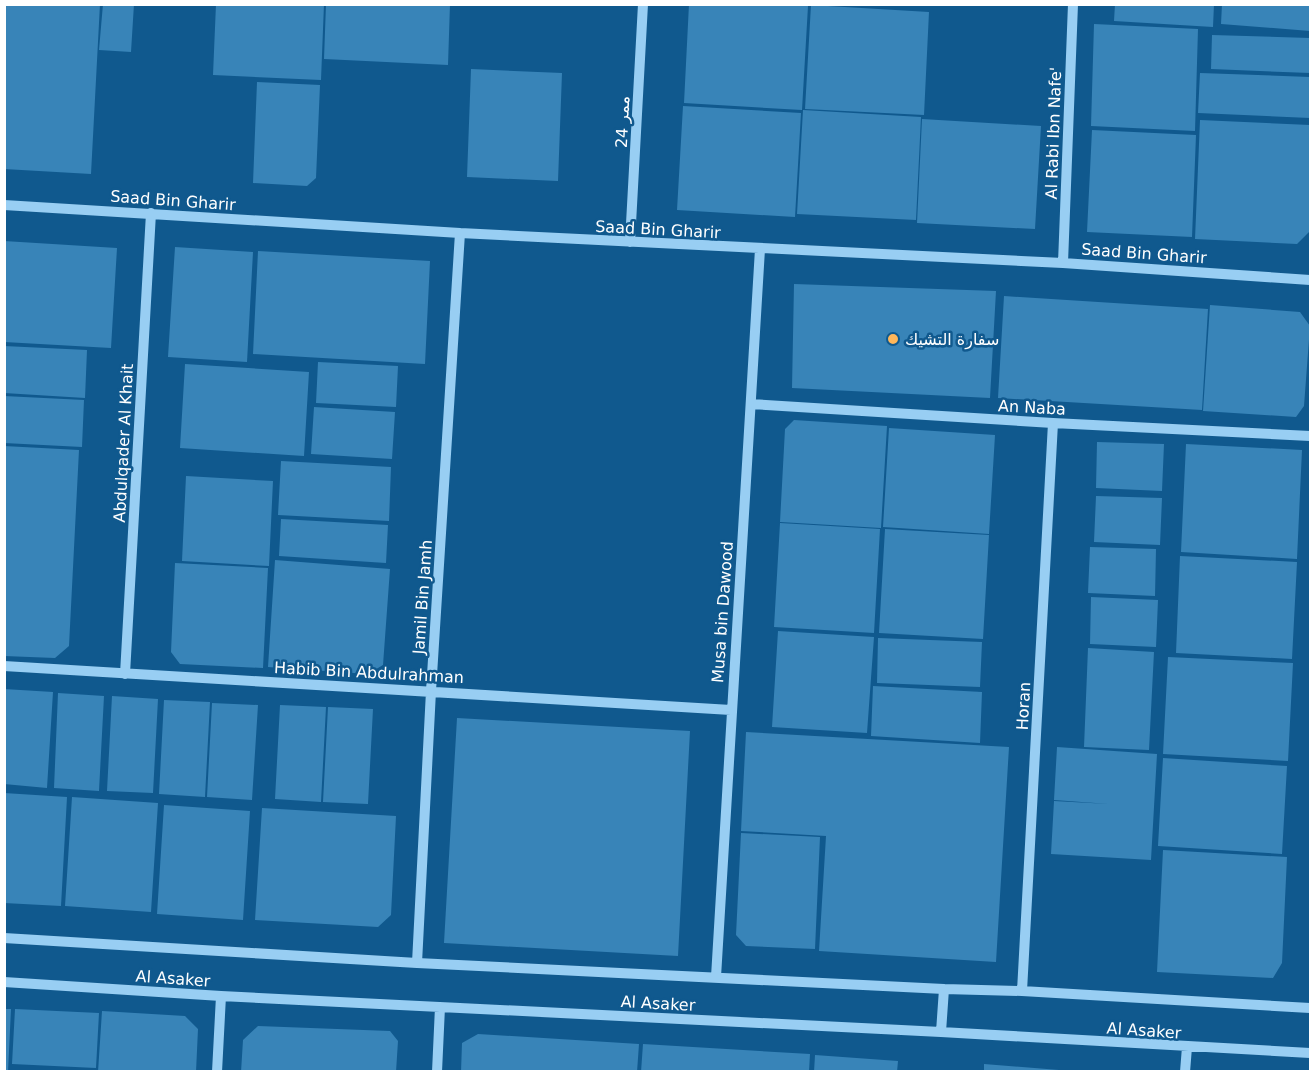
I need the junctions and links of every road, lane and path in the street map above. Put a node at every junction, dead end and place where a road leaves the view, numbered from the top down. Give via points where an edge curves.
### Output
1 (643, 4) edge
2 (1073, 4) edge
3 (4, 205) edge
4 (151, 213) junction
5 (460, 233) junction
6 (630, 242) junction
7 (760, 249) junction
8 (1063, 263) junction
9 (1311, 280) edge
10 (751, 404) junction
11 (1053, 423) junction
12 (1311, 436) edge
13 (4, 666) edge
14 (125, 674) junction
15 (431, 691) junction
16 (731, 710) junction
17 (4, 938) edge
18 (417, 963) junction
19 (716, 977) junction
20 (4, 982) edge
21 (944, 989) junction
22 (1022, 991) junction
23 (221, 996) junction
24 (440, 1007) junction
25 (1311, 1008) edge
26 (941, 1032) junction
27 (1187, 1047) junction
28 (1311, 1053) edge
29 (217, 1071) edge
30 (437, 1071) edge
31 (1185, 1071) edge

1 - 6 street, ممر 24
2 - 8 street, Al Rabi Ibn Nafe'
3 - 4 street, Saad Bin Gharir
4 - 5 street, Saad Bin Gharir
4 - 14 street, Abdulqader Al Khait
5 - 6 street, Saad Bin Gharir
5 - 15 street, Jamil Bin Jamh
6 - 7 street, Saad Bin Gharir
7 - 8 street, Saad Bin Gharir
7 - 10 street, Musa bin Dawood
8 - 9 street, Saad Bin Gharir
10 - 11 street, An Naba
10 - 16 street, Musa bin Dawood
11 - 12 street, An Naba
11 - 22 street, Horan
13 - 14 street, Habib Bin Abdulrahman
14 - 15 street, Habib Bin Abdulrahman
15 - 16 street, Habib Bin Abdulrahman
15 - 18 street, Jamil Bin Jamh
16 - 19 street, Musa bin Dawood
17 - 18 street, Al Asaker
18 - 19 street, Al Asaker
19 - 21 street, Al Asaker
20 - 23 street, Al Asaker
21 - 22 street, Al Asaker
21 - 26 street
22 - 25 street, Al Asaker
23 - 24 street, Al Asaker
23 - 29 street
24 - 26 street, Al Asaker
24 - 30 street
26 - 27 street, Al Asaker
27 - 28 street, Al Asaker
27 - 31 street

